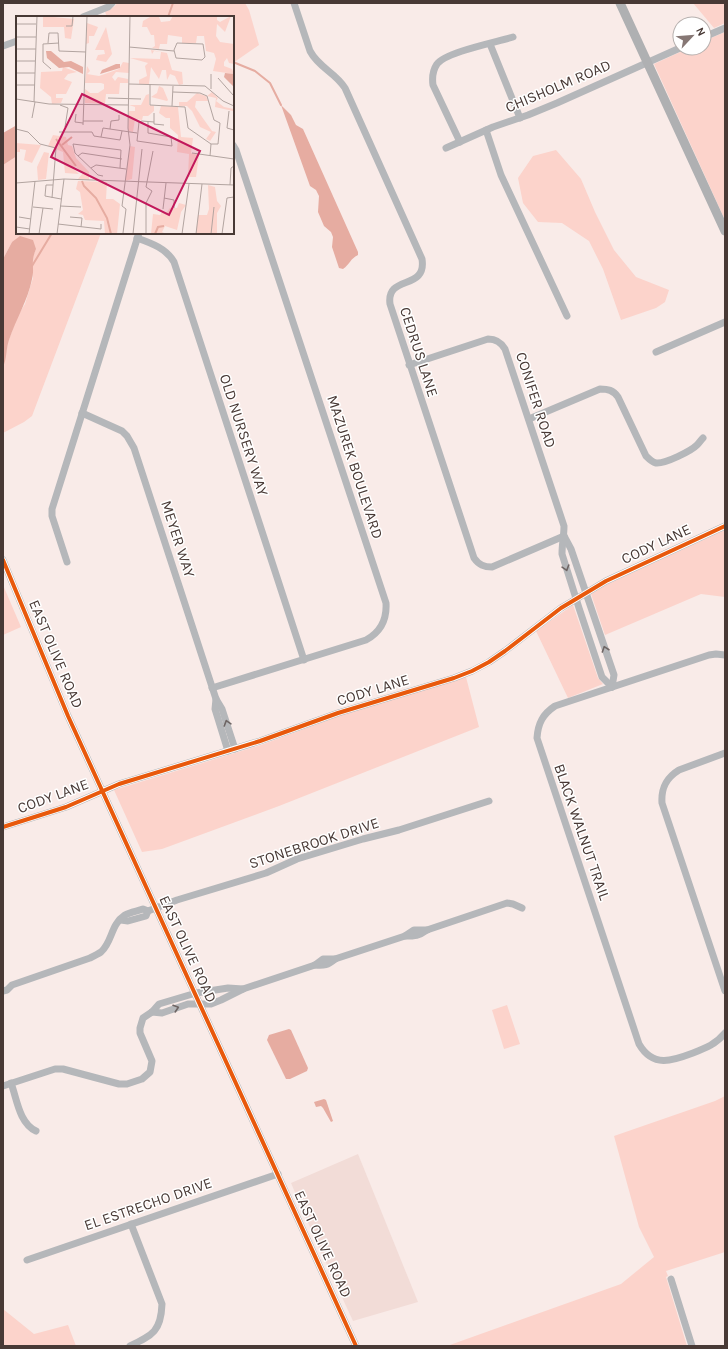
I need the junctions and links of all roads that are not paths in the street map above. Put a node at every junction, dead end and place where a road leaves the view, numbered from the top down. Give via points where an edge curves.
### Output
1 (112, 3) edge
2 (294, 3) edge
3 (620, 3) edge
4 (86, 16) edge
5 (725, 28) edge
6 (712, 34) edge
7 (513, 37) dead end
8 (16, 41) edge
9 (490, 44) junction
10 (3, 46) edge
11 (672, 52) edge
12 (648, 63) junction
13 (520, 118) junction
14 (486, 130) junction
15 (460, 142) junction
16 (234, 147) edge
17 (446, 148) dead end
18 (725, 230) edge
19 (138, 236) edge
20 (567, 316) dead end
21 (725, 322) edge
22 (656, 352) dead end
23 (410, 365) junction
24 (82, 413) junction
25 (529, 420) junction
26 (703, 438) dead end
27 (725, 526) edge
28 (564, 536) junction
29 (3, 560) edge
30 (67, 562) dead end
31 (586, 592) junction
32 (576, 598) junction
33 (725, 655) edge
34 (304, 660) junction
35 (612, 687) junction
36 (212, 688) junction
37 (232, 750) junction
38 (725, 753) edge
39 (102, 791) junction
40 (489, 801) dead end
41 (3, 827) edge
42 (156, 908) junction
43 (522, 908) dead end
44 (3, 985) edge
45 (12, 985) junction
46 (243, 989) junction
47 (3, 991) edge
48 (725, 991) edge
49 (196, 994) junction
50 (200, 1004) junction
51 (152, 1012) junction
52 (725, 1034) edge
53 (11, 1083) junction
54 (3, 1086) edge
55 (36, 1131) dead end
56 (278, 1174) junction
57 (131, 1224) junction
58 (27, 1260) dead end
59 (671, 1279) dead end
60 (130, 1346) edge
61 (356, 1346) edge
62 (692, 1346) edge

1 - 4 street
2 - 23 street, CEDRUS LANE via 314,58 335,75 345,88 422,259 421,274 412,281 394,288 389,299
3 - 12 main road
5 - 6 street
7 - 9 street
8 - 10 street
9 - 13 street
9 - 15 street via 451,55 438,64 434,71 433,85
11 - 12 street, CHISHOLM ROAD
12 - 13 street, CHISHOLM ROAD
12 - 18 main road
13 - 14 street, CHISHOLM ROAD
14 - 15 street, CHISHOLM ROAD
14 - 20 street via 501,175
15 - 17 street, CHISHOLM ROAD
16 - 34 street, MAZUREK BOULEVARD via 386,603 385,619 372,637
19 - 24 street
19 - 34 street, OLD NURSERY WAY via 166,251 174,262
21 - 22 street
23 - 25 street, CONIFER ROAD via 488,339 498,341 505,349
23 - 28 street, CEDRUS LANE via 474,558 486,567 492,567
24 - 30 street via 52,509
24 - 36 street, MEYER WAY via 122,431 132,442
25 - 26 street via 600,389 606,389 618,397 650,460 656,463 666,462 692,450
25 - 28 street, CONIFER ROAD via 564,526
27 - 31 street, CODY LANE
28 - 31 street, CONIFER ROAD
28 -> 32 street, CONIFER ROAD via 562,554
29 - 39 street, EAST OLIVE ROAD via 65,710
31 - 32 street, CODY LANE
35 -> 31 street, CONIFER ROAD via 614,675
32 - 35 street, CONIFER ROAD via 602,677
32 - 37 street, CODY LANE via 505,651 472,671 338,713
33 - 35 street, BLACK WALNUT TRAIL via 709,655
34 - 36 street, MAZUREK BOULEVARD
35 - 52 street, BLACK WALNUT TRAIL via 548,710 540,723 537,738 539,746 642,1049 660,1061 675,1060 713,1044
36 - 37 street, MEYER WAY via 222,709
37 - 39 street, CODY LANE
38 - 48 street via 672,774 663,788 662,803
39 - 41 street, CODY LANE
39 - 42 street, EAST OLIVE ROAD
40 - 42 street, STONEBROOK DRIVE via 297,859 266,873
42 - 45 street, STONEBROOK DRIVE via 148,911 146,916 128,921 121,920 112,930 109,941 101,952 90,958
42 - 49 street, EAST OLIVE ROAD
43 - 46 street via 507,904 427,930 421,935 405,936 335,959 324,966 315,965
44 - 45 street, STONEBROOK DRIVE
45 - 47 street, STONEBROOK DRIVE
46 - 49 street via 228,988
46 - 50 street via 211,1004
49 - 50 street, EAST OLIVE ROAD
49 - 51 street via 159,1004
51 -> 50 street via 162,1013 188,1004
50 - 56 street, EAST OLIVE ROAD
51 - 53 street via 143,1018 140,1028 152,1060 150,1072 142,1079 119,1084 55,1069
53 - 54 street
53 - 55 street via 23,1120
56 - 57 street, EL ESTRECHO DRIVE
56 - 61 street, EAST OLIVE ROAD
57 - 58 street, EL ESTRECHO DRIVE
57 - 60 street via 162,1304 160,1318 149,1338
59 - 62 street

